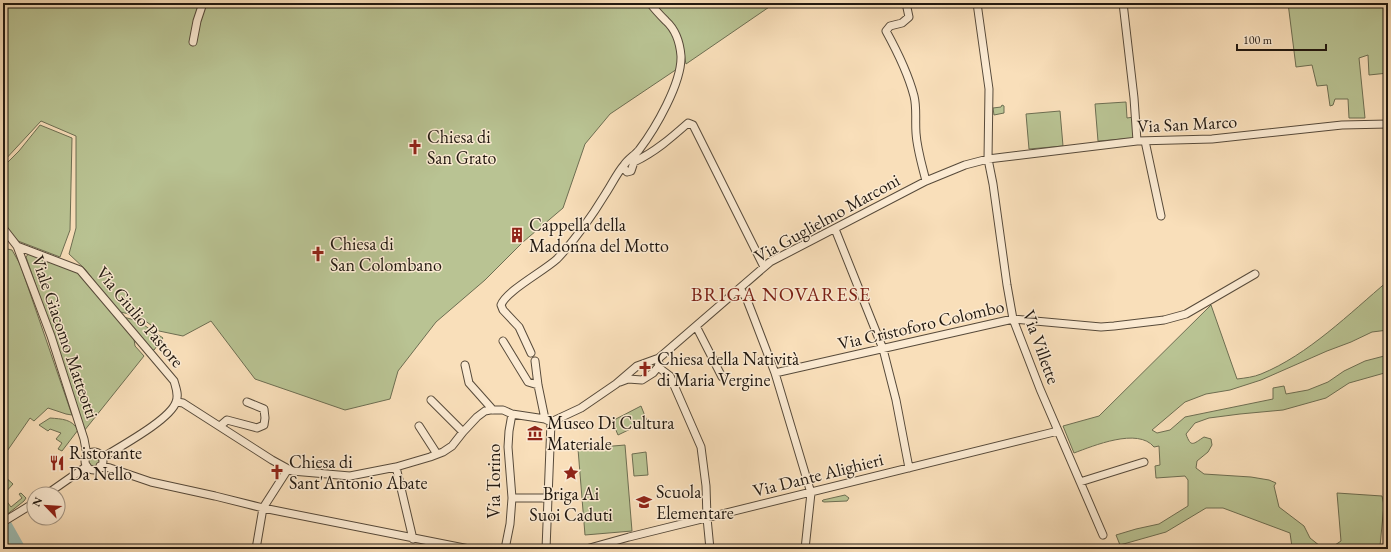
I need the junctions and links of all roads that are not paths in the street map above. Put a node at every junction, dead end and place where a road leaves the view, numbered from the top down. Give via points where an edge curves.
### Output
1 (203, 3) edge
2 (650, 3) edge
3 (906, 3) edge
4 (977, 3) edge
5 (1123, 3) edge
6 (193, 42) dead end
7 (1388, 124) edge
8 (1137, 141) junction
9 (1145, 141) junction
10 (988, 159) junction
11 (623, 167) junction
12 (926, 181) junction
13 (1161, 216) dead end
14 (3, 228) edge
15 (835, 228) junction
16 (17, 246) junction
17 (764, 267) junction
18 (1255, 274) dead end
19 (740, 288) junction
20 (1013, 319) junction
21 (696, 326) junction
22 (503, 341) dead end
23 (883, 349) junction
24 (531, 353) dead end
25 (659, 358) junction
26 (535, 361) dead end
27 (465, 365) dead end
28 (658, 367) junction
29 (775, 373) junction
30 (722, 377) dead end
31 (616, 384) junction
32 (538, 385) junction
33 (432, 400) dead end
34 (177, 402) junction
35 (247, 402) dead end
36 (493, 410) junction
37 (512, 414) junction
38 (548, 421) junction
39 (220, 426) junction
40 (419, 426) dead end
41 (463, 432) junction
42 (1058, 432) junction
43 (437, 454) junction
44 (88, 458) junction
45 (102, 462) junction
46 (1144, 462) dead end
47 (396, 467) junction
48 (909, 468) junction
49 (288, 469) junction
50 (1080, 482) junction
51 (58, 486) edge
52 (811, 493) junction
53 (512, 498) junction
54 (548, 498) junction
55 (26, 508) edge
56 (263, 508) junction
57 (707, 518) junction
58 (3, 522) edge
59 (1103, 535) dead end
60 (414, 539) junction
61 (256, 549) edge
62 (469, 549) edge
63 (505, 549) edge
64 (546, 549) edge
65 (586, 549) edge
66 (710, 549) edge
67 (805, 549) edge

1 - 6 street
2 - 11 street via 668,22 678,38 681,58 678,79 652,131 638,152
3 - 12 street via 909,17 886,30 914,96 918,150
4 - 10 street, Via Villette via 989,89
5 - 8 street
7 - 9 street, Via San Marco via 1342,125 1212,138
8 - 9 street, Via San Marco
8 - 10 street, Via San Marco
9 - 13 street
10 - 12 street, Via Guglielmo Marconi via 965,165
10 - 20 street, Via Villette
11 - 17 street via 627,172 632,172 634,162 648,155 688,123 693,125
11 - 24 street via 579,233 557,259 503,301 503,310 519,327
12 - 15 street, Via Guglielmo Marconi
14 - 16 street
15 - 17 street, Via Guglielmo Marconi
15 - 23 street
16 - 34 street, Via Giulio Pastore via 81,271 174,381
16 - 44 street, Viale Giacomo Matteotti via 51,336
17 - 19 street, Via Guglielmo Marconi
18 - 20 street, Via Cristoforo Colombo via 1186,314 1164,320 1101,327
19 - 21 street, Via Guglielmo Marconi
19 - 29 street
20 - 23 street, Via Cristoforo Colombo
20 - 42 street, Via Villette
21 - 25 street, Via Guglielmo Marconi
21 - 30 street
22 - 32 street via 528,382
23 - 29 street, Via Cristoforo Colombo
23 - 48 street
25 - 28 street
25 - 31 street, Via Guglielmo Marconi via 637,366
26 - 32 street
27 - 36 street via 469,383
28 - 31 street, Via Guglielmo Marconi via 642,380 628,379
28 - 57 street via 670,376 701,447
29 - 52 street
31 - 38 street, Via Guglielmo Marconi via 581,408
32 - 38 street
33 - 41 street
34 - 39 street via 184,403
34 - 45 street via 158,422
35 - 39 street via 264,410 264,425 257,428 227,420
36 - 37 street via 503,410
36 - 41 street via 485,411
37 - 38 street
37 - 53 street, Via Torino via 508,442
38 - 54 street
39 - 49 street
40 - 43 street
41 - 43 street via 452,446
42 - 48 street, Via Dante Alighieri
42 - 50 street, Via Villette
43 - 47 street
44 - 45 street via 99,453
44 - 45 street via 93,469
44 - 51 street via 74,475
45 - 56 street via 110,468 151,482
46 - 50 street
47 - 49 street via 350,476
47 - 60 street
48 - 52 street, Via Dante Alighieri
49 - 56 street
50 - 59 street, Via Villette
52 - 57 street, Via Dante Alighieri
52 - 67 street
53 - 54 street
53 - 63 street, Via Torino
54 - 64 street
55 - 58 street
56 - 60 street
56 - 61 street
57 - 65 street, Via Dante Alighieri
57 - 66 street
60 - 62 street

